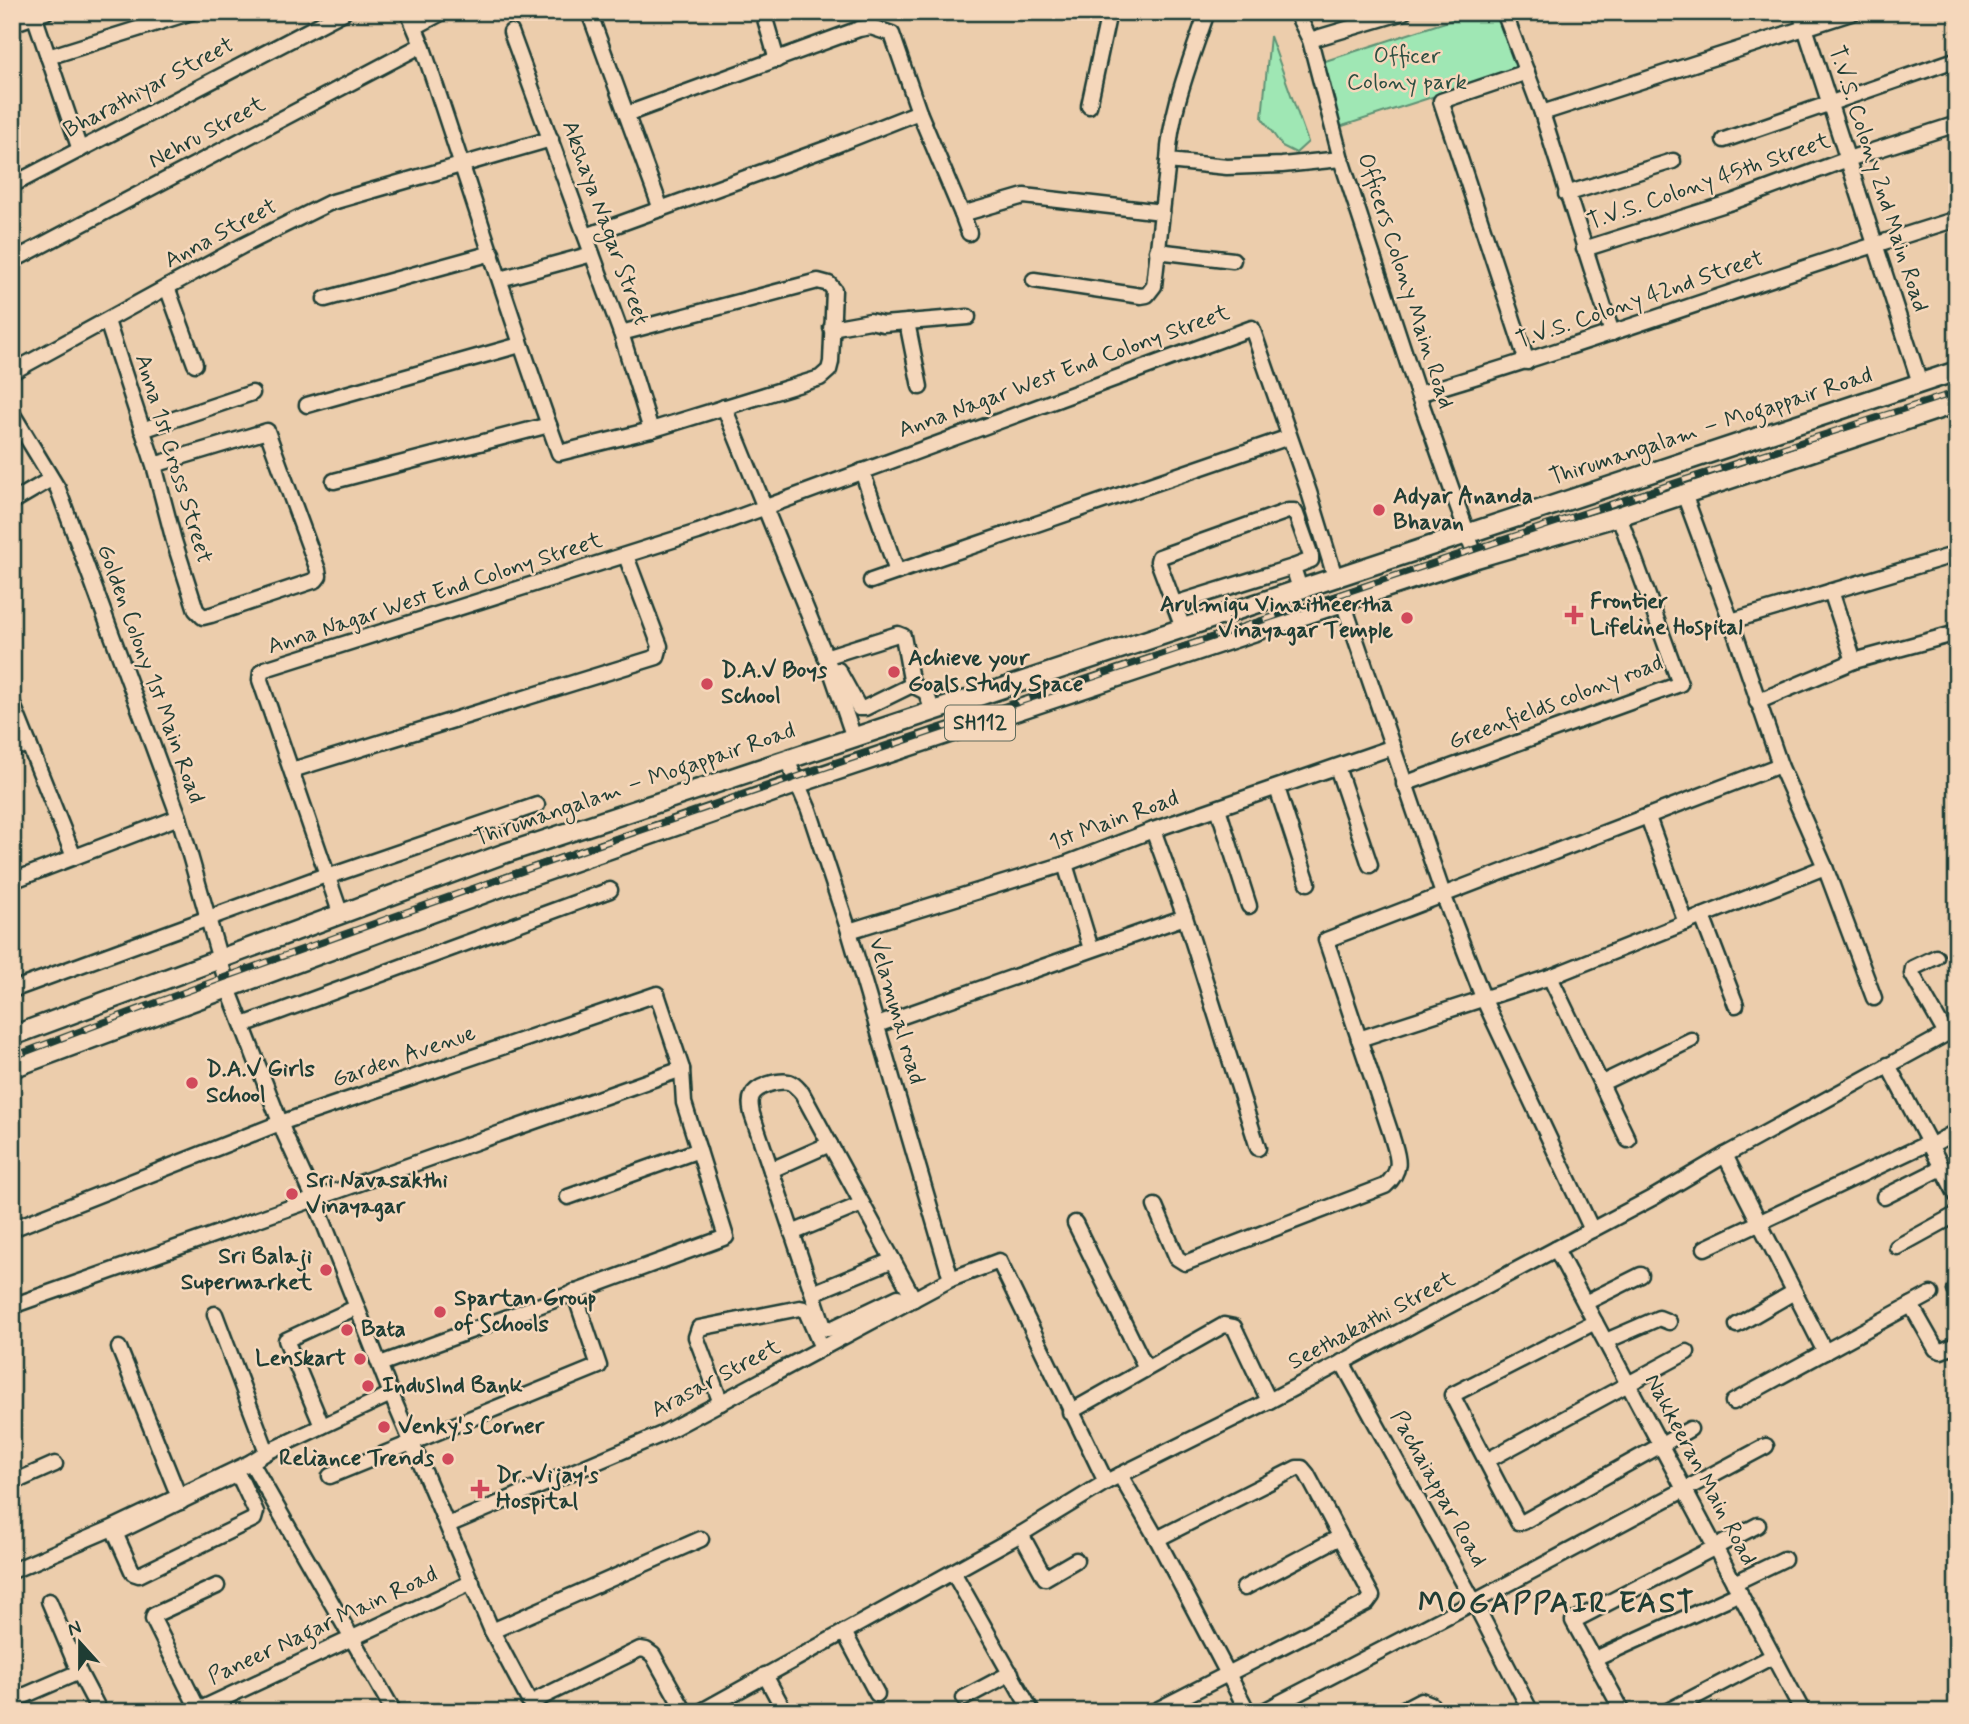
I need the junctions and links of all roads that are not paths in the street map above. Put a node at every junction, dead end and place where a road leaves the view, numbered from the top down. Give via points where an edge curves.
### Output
1 (192, 12) edge
2 (344, 12) edge
3 (408, 12) edge
4 (443, 12) edge
5 (589, 12) edge
6 (763, 12) edge
7 (1109, 12) edge
8 (1207, 12) edge
9 (1296, 12) edge
10 (1404, 12) edge
11 (1504, 12) edge
12 (1800, 12) edge
13 (1854, 12) edge
14 (38, 14) edge
15 (12, 24) edge
16 (415, 27) junction
17 (1805, 29) junction
18 (511, 32) dead end
19 (1310, 40) junction
20 (422, 46) junction
21 (48, 57) junction
22 (777, 60) junction
23 (1952, 61) dead end
24 (1527, 72) junction
25 (1829, 104) junction
26 (1089, 106) dead end
27 (919, 112) junction
28 (1542, 113) junction
29 (627, 114) junction
30 (1957, 124) edge
31 (551, 139) junction
32 (1724, 140) dead end
33 (80, 150) junction
34 (1341, 159) junction
35 (1848, 159) junction
36 (1168, 161) junction
37 (1673, 161) dead end
38 (463, 165) junction
39 (13, 182) edge
40 (1566, 194) junction
41 (661, 209) junction
42 (1162, 212) junction
43 (962, 214) junction
44 (1957, 219) edge
45 (969, 233) dead end
46 (586, 236) junction
47 (1875, 244) junction
48 (1584, 249) junction
49 (1157, 251) junction
50 (492, 253) junction
51 (592, 254) junction
52 (1233, 260) dead end
53 (12, 261) edge
54 (500, 279) junction
55 (1034, 280) dead end
56 (167, 287) junction
57 (325, 299) dead end
58 (968, 317) dead end
59 (107, 321) junction
60 (907, 322) junction
61 (831, 328) junction
62 (621, 333) junction
63 (1612, 334) junction
64 (520, 345) junction
65 (1527, 362) junction
66 (195, 364) dead end
67 (1957, 371) edge
68 (12, 372) edge
69 (1920, 383) junction
70 (920, 387) dead end
71 (252, 393) dead end
72 (1418, 394) junction
73 (1957, 403) edge
74 (307, 405) dead end
75 (724, 407) junction
76 (12, 413) edge
77 (549, 425) junction
78 (142, 430) junction
79 (651, 430) junction
80 (1289, 437) junction
81 (154, 466) junction
82 (862, 471) junction
83 (51, 479) junction
84 (334, 481) dead end
85 (1684, 494) junction
86 (12, 502) edge
87 (765, 506) junction
88 (1619, 516) junction
89 (1466, 534) junction
90 (1957, 554) edge
91 (626, 556) junction
92 (1476, 558) junction
93 (1293, 567) junction
94 (897, 572) junction
95 (1335, 578) junction
96 (871, 581) dead end
97 (1300, 589) junction
98 (1831, 591) junction
99 (1343, 602) junction
100 (1174, 604) junction
101 (1731, 621) junction
102 (1183, 628) junction
103 (1957, 633) edge
104 (827, 656) junction
105 (1854, 661) junction
106 (912, 685) junction
107 (12, 702) edge
108 (1757, 702) junction
109 (933, 712) junction
110 (854, 738) junction
111 (29, 744) junction
112 (1393, 747) junction
113 (12, 749) edge
114 (787, 760) junction
115 (1780, 765) junction
116 (1337, 767) junction
117 (292, 770) junction
118 (799, 783) junction
119 (1404, 784) junction
120 (1277, 788) junction
121 (537, 805) dead end
122 (1218, 808) junction
123 (179, 817) junction
124 (1648, 817) junction
125 (1153, 830) junction
126 (74, 857) junction
127 (1065, 864) junction
128 (1370, 865) dead end
129 (1825, 867) junction
130 (327, 876) junction
131 (12, 881) edge
132 (1308, 883) dead end
133 (610, 890) dead end
134 (1444, 897) junction
135 (1250, 906) dead end
136 (341, 915) junction
137 (1702, 916) junction
138 (1185, 917) junction
139 (208, 918) junction
140 (1686, 923) junction
141 (849, 932) junction
142 (1091, 949) junction
143 (1936, 957) dead end
144 (220, 960) junction
145 (1550, 977) junction
146 (228, 988) junction
147 (12, 990) edge
148 (1874, 998) dead end
149 (1484, 1000) junction
150 (1736, 1005) dead end
151 (243, 1025) junction
152 (877, 1025) junction
153 (1951, 1031) edge
154 (12, 1036) edge
155 (1359, 1039) junction
156 (1690, 1040) dead end
157 (1888, 1065) junction
158 (12, 1068) edge
159 (682, 1069) junction
160 (1602, 1083) junction
161 (280, 1123) junction
162 (1957, 1131) edge
163 (1628, 1140) dead end
164 (830, 1144) junction
165 (1929, 1144) junction
166 (1258, 1148) dead end
167 (699, 1150) junction
168 (1725, 1155) junction
169 (1942, 1168) junction
170 (771, 1170) junction
171 (1957, 1196) edge
172 (568, 1197) dead end
173 (1884, 1197) dead end
174 (314, 1198) junction
175 (862, 1204) junction
176 (1155, 1206) dead end
177 (1957, 1214) edge
178 (1075, 1223) dead end
179 (1759, 1223) junction
180 (12, 1229) edge
181 (1592, 1230) junction
182 (793, 1233) junction
183 (1897, 1247) dead end
184 (1705, 1248) dead end
185 (1556, 1249) junction
186 (893, 1260) junction
187 (1641, 1275) dead end
188 (951, 1279) junction
189 (574, 1292) junction
190 (1794, 1292) junction
191 (813, 1293) junction
192 (1931, 1294) dead end
193 (912, 1296) junction
194 (1585, 1303) junction
195 (1910, 1305) junction
196 (12, 1306) edge
197 (357, 1307) junction
198 (215, 1314) dead end
199 (1595, 1322) junction
200 (1670, 1322) dead end
201 (1737, 1325) dead end
202 (1606, 1341) junction
203 (1957, 1345) edge
204 (119, 1348) dead end
205 (822, 1348) junction
206 (1687, 1352) dead end
207 (1825, 1352) junction
208 (1342, 1362) junction
209 (380, 1364) junction
210 (1146, 1368) junction
211 (1629, 1385) junction
212 (391, 1394) junction
213 (1269, 1401) junction
214 (1733, 1402) dead end
215 (720, 1403) junction
216 (1070, 1412) junction
217 (322, 1426) junction
218 (1690, 1429) dead end
219 (411, 1441) junction
220 (1661, 1445) junction
221 (1766, 1446) dead end
222 (267, 1452) junction
223 (1486, 1461) junction
224 (251, 1462) junction
225 (55, 1464) dead end
226 (1120, 1475) junction
227 (330, 1476) dead end
228 (1106, 1482) junction
229 (12, 1483) edge
230 (1685, 1490) junction
231 (266, 1491) junction
232 (180, 1499) junction
233 (249, 1499) junction
234 (448, 1525) junction
235 (1758, 1525) dead end
236 (1021, 1534) junction
237 (1340, 1537) junction
238 (702, 1539) dead end
239 (1157, 1539) junction
240 (1715, 1547) junction
241 (1784, 1559) dead end
242 (1076, 1560) dead end
243 (12, 1571) edge
244 (953, 1572) junction
245 (472, 1582) junction
246 (217, 1586) dead end
247 (1244, 1588) dead end
248 (1737, 1588) junction
249 (49, 1601) dead end
250 (1474, 1602) junction
251 (492, 1631) junction
252 (844, 1632) junction
253 (352, 1639) junction
254 (1773, 1656) junction
255 (1595, 1659) junction
256 (79, 1672) junction
257 (1228, 1672) junction
258 (1011, 1673) junction
259 (765, 1675) junction
260 (877, 1694) dead end
261 (964, 1698) dead end
262 (12, 1701) edge
263 (533, 1707) edge
264 (196, 1711) edge
265 (100, 1712) edge
266 (394, 1712) edge
267 (685, 1712) edge
268 (700, 1712) edge
269 (785, 1712) edge
270 (1032, 1712) edge
271 (1153, 1712) edge
272 (1248, 1712) edge
273 (1262, 1712) edge
274 (1398, 1712) edge
275 (1434, 1712) edge
276 (1531, 1712) edge
277 (1623, 1712) edge
278 (1666, 1712) edge
279 (1803, 1712) edge

1 - 21 street
2 - 33 street, Bharathiyar Street
3 - 16 street
4 - 16 street
5 - 29 street
6 - 22 street
7 - 26 street
8 - 36 street via 1179,98
9 - 19 street, Officers Colony Main Road
10 - 19 street
11 - 24 street
12 - 17 street, T.V.S. Colony 2nd Main Road
13 - 17 street
14 - 15 street
14 - 21 street
16 - 20 street
17 - 25 street, T.V.S. Colony 2nd Main Road
17 - 28 street
18 - 31 street, Akshaya Nagar Street
19 - 34 street, Officers Colony Main Road
20 - 38 street
20 - 53 street, Nehru Street
21 - 33 street
22 - 27 street via 859,29 880,29 892,34
22 - 29 street
23 - 25 street
24 - 28 street
24 - 65 street via 1441,101
25 - 32 street
25 - 35 street, T.V.S. Colony 2nd Main Road
27 - 41 street
27 - 43 street
28 - 40 street
29 - 41 street
30 - 35 street, T.V.S. Colony 45th Street
31 - 38 street, Anna Street
31 - 46 street, Akshaya Nagar Street
33 - 39 street, Bharathiyar Street
34 - 36 street via 1227,167
34 - 72 street, Officers Colony Main Road
35 - 47 street, T.V.S. Colony 2nd Main Road
35 - 48 street, T.V.S. Colony 45th Street
36 - 42 street
37 - 40 street
38 - 50 street
38 - 56 street, Anna Street via 329,203
40 - 48 street
41 - 46 street
42 - 43 street via 1024,196
42 - 49 street
43 - 45 street
44 - 47 street, T.V.S. Colony 42nd Street
46 - 51 street, Akshaya Nagar Street
47 - 63 street, T.V.S. Colony 42nd Street
47 - 69 street, T.V.S. Colony 2nd Main Road
48 - 63 street
49 - 52 street
49 - 55 street via 1154,286 1147,295
50 - 54 street
50 - 57 street
51 - 54 street
51 - 62 street, Akshaya Nagar Street
54 - 64 street
56 - 59 street, Anna Street
56 - 66 street
58 - 60 street
59 - 68 street, Anna Street
59 - 78 street, Anna 1st Cross Street
60 - 61 street via 870,321
60 - 70 street
61 - 62 street via 834,290 818,281
61 - 75 street via 831,362 820,378
62 - 79 street, Akshaya Nagar Street
63 - 65 street, T.V.S. Colony 42nd Street
64 - 74 street
64 - 77 street
65 - 72 street, T.V.S. Colony 42nd Street
67 - 69 main road, Thirumangalam – Mogappair Road / SH112
69 - 89 main road, Thirumangalam – Mogappair Road / SH112
71 - 78 street
72 - 89 street, Officers Colony Main Road
73 - 85 main road, SH112
75 - 79 street
75 - 87 street
76 - 83 street, Golden Colony 1st Main Road
77 - 79 street via 559,453
77 - 84 street
78 - 81 street, Anna 1st Cross Street
80 - 82 street, Anna Nagar West End Colony Street via 1252,328
80 - 94 street
80 - 95 street, Anna Nagar West End Colony Street
81 - 81 street, Anna 1st Cross Street via 267,431 319,576 312,583 204,617 196,610
82 - 87 street, Anna Nagar West End Colony Street
82 - 94 street
83 - 86 street
83 - 123 street, Golden Colony 1st Main Road
85 - 88 main road, SH112
85 - 101 street
87 - 91 street, Anna Nagar West End Colony Street
87 - 104 street
88 - 92 main road, SH112
88 - 119 street, Greenfields colony road via 1680,684
89 - 92 street, Officers Colony Main Road
89 - 95 main road, Thirumangalam – Mogappair Road / SH112
90 - 98 street
91 - 117 street, Anna Nagar West End Colony Street via 265,669 260,680
91 - 117 street via 660,646 657,657
92 - 99 main road, SH112
93 - 97 street
93 - 100 street
93 - 100 street via 1311,560 1294,511 1159,557
94 - 96 street
95 - 97 main road, Thirumangalam – Mogappair Road / SH112
97 - 102 main road, Thirumangalam – Mogappair Road / SH112
98 - 101 street
98 - 105 street
99 - 112 street
99 - 118 main road, SH112
100 - 102 street
101 - 108 street
102 - 109 main road, Thirumangalam – Mogappair Road / SH112
103 - 105 street
104 - 106 street via 859,708
104 - 106 street via 898,634 903,636
104 - 110 street
105 - 108 street
106 - 109 street via 926,692
107 - 111 street
108 - 115 street
109 - 110 main road, Thirumangalam – Mogappair Road / SH112
110 - 114 main road, Thirumangalam – Mogappair Road / SH112
111 - 113 street
111 - 126 street
112 - 116 street, 1st Main Road
112 - 119 street
114 - 118 street, Velammal road
114 - 136 main road, Thirumangalam – Mogappair Road / SH112 via 503,854
115 - 124 street
115 - 129 street
116 - 120 street, 1st Main Road
116 - 128 street
117 - 130 street, Anna Nagar West End Colony Street
118 - 141 street, Velammal road
118 - 146 main road, SH112
119 - 134 street
120 - 122 street, 1st Main Road
120 - 132 street
121 - 130 street
122 - 125 street, 1st Main Road
122 - 135 street
123 - 126 street
123 - 139 street, Golden Colony 1st Main Road
124 - 134 street
124 - 140 street
125 - 127 street, 1st Main Road
125 - 138 street
126 - 131 street
127 - 141 street, 1st Main Road
127 - 142 street
129 - 137 street
129 - 148 street
130 - 136 street, Anna Nagar West End Colony Street
130 - 139 street
133 - 151 street
134 - 149 street
134 - 155 street via 1326,940
136 - 144 main road, Thirumangalam – Mogappair Road / SH112
137 - 140 street
137 - 150 street
138 - 142 street
138 - 166 street
139 - 144 street, Golden Colony 1st Main Road
139 - 147 street
140 - 145 street
141 - 152 street, Velammal road
142 - 152 street
143 - 153 street via 1913,968 1912,974
144 - 146 street, Golden Colony 1st Main Road
144 - 154 main road, Thirumangalam – Mogappair Road / SH112
145 - 149 street
145 - 160 street
146 - 151 street, Golden Colony 1st Main Road
146 - 158 main road, SH112
149 - 155 street
149 - 181 street
151 - 161 street, Golden Colony 1st Main Road
152 - 188 street, Velammal road
153 - 157 street, Seethakathi Street
155 - 176 street via 1398,1163 1397,1173 1385,1186 1185,1264 1177,1258
156 - 160 street
157 - 165 street
157 - 168 street, Seethakathi Street
159 - 161 street, Garden Avenue via 657,994
159 - 167 street via 684,1103
159 - 174 street
160 - 163 street
161 - 174 street, Golden Colony 1st Main Road
161 - 180 street, Garden Avenue
162 - 165 street
164 - 170 street
164 - 170 street via 795,1085 773,1083 754,1092 750,1100
164 - 175 street
165 - 169 street
165 - 179 street
167 - 172 street
167 - 189 street via 726,1237
168 - 179 street
168 - 181 street, Seethakathi Street
169 - 171 street
169 - 173 street
170 - 182 street
174 - 196 street
174 - 197 street, Golden Colony 1st Main Road
175 - 182 street
175 - 186 street
177 - 183 street
178 - 210 street
179 - 184 street
179 - 190 street
181 - 185 street, Seethakathi Street
182 - 191 street
185 - 194 street, Nakkeeran Main Road
185 - 208 street, Seethakathi Street
186 - 191 street
186 - 193 street
187 - 194 street
188 - 193 street, Arasar Street
188 - 216 street, Arasar Street via 999,1261
189 - 209 street
189 - 219 street via 599,1366
190 - 201 street
190 - 207 street
191 - 193 street via 827,1329
192 - 195 street
193 - 205 street, Arasar Street
194 - 199 street, Nakkeeran Main Road
195 - 203 street via 1936,1349
195 - 207 street
197 - 209 street, Golden Colony 1st Main Road
197 - 217 street via 286,1340
198 - 222 street
199 - 202 street, Nakkeeran Main Road
199 - 223 street via 1452,1395
200 - 202 street via 1660,1318
202 - 211 street, Nakkeeran Main Road
204 - 232 street
205 - 215 street, Arasar Street
205 - 215 street via 800,1308 699,1328 696,1337
206 - 211 street
207 - 214 street
208 - 213 street, Seethakathi Street
208 - 250 street, Pachaiappar Road
209 - 212 street, Golden Colony 1st Main Road
210 - 213 street via 1229,1324
210 - 216 street
211 - 220 street, Nakkeeran Main Road
211 - 223 street
212 - 217 street
212 - 219 street, Golden Colony 1st Main Road
213 - 226 street, Seethakathi Street
215 - 234 street, Arasar Street via 660,1436
216 - 228 street
217 - 222 street
218 - 220 street
219 - 227 street
219 - 234 street, Golden Colony 1st Main Road
220 - 223 street via 1520,1523
220 - 230 street, Nakkeeran Main Road
221 - 230 street
222 - 224 street
224 - 231 street
224 - 232 street
225 - 229 street
226 - 228 street, Seethakathi Street
226 - 239 street
228 - 236 street, Seethakathi Street
230 - 240 street, Nakkeeran Main Road
230 - 250 street
231 - 233 street
231 - 253 street
232 - 233 street via 233,1476 240,1478
232 - 233 street via 116,1534 136,1575 254,1518
232 - 243 street
234 - 245 street, Golden Colony 1st Main Road
235 - 240 street
236 - 242 street via 1045,1578
236 - 244 street, Seethakathi Street
237 - 239 street via 1305,1470 1297,1468
237 - 247 street
237 - 257 street via 1371,1600
238 - 251 street
239 - 257 street
240 - 248 street, Nakkeeran Main Road
240 - 255 street via 1573,1620
241 - 248 street
244 - 252 street, Seethakathi Street
244 - 258 street
245 - 251 street, Golden Colony 1st Main Road
245 - 253 street, Paneer Nagar Main Road
246 - 264 street via 154,1615 154,1624
248 - 254 street, Nakkeeran Main Road
248 - 255 street
249 - 256 street
250 - 273 street
250 - 276 street, Pachaiappar Road
251 - 263 street, Golden Colony 1st Main Road
252 - 259 street, Seethakathi Street
252 - 260 street
253 - 264 street, Paneer Nagar Main Road
253 - 266 street
254 - 278 street
254 - 279 street, Nakkeeran Main Road
255 - 277 street
256 - 262 street
256 - 265 street
257 - 271 street
257 - 272 street
258 - 261 street
258 - 270 street
259 - 268 street, Seethakathi Street
259 - 269 street
263 - 267 street via 640,1649 653,1655
274 - 275 street via 1420,1700 1431,1704

